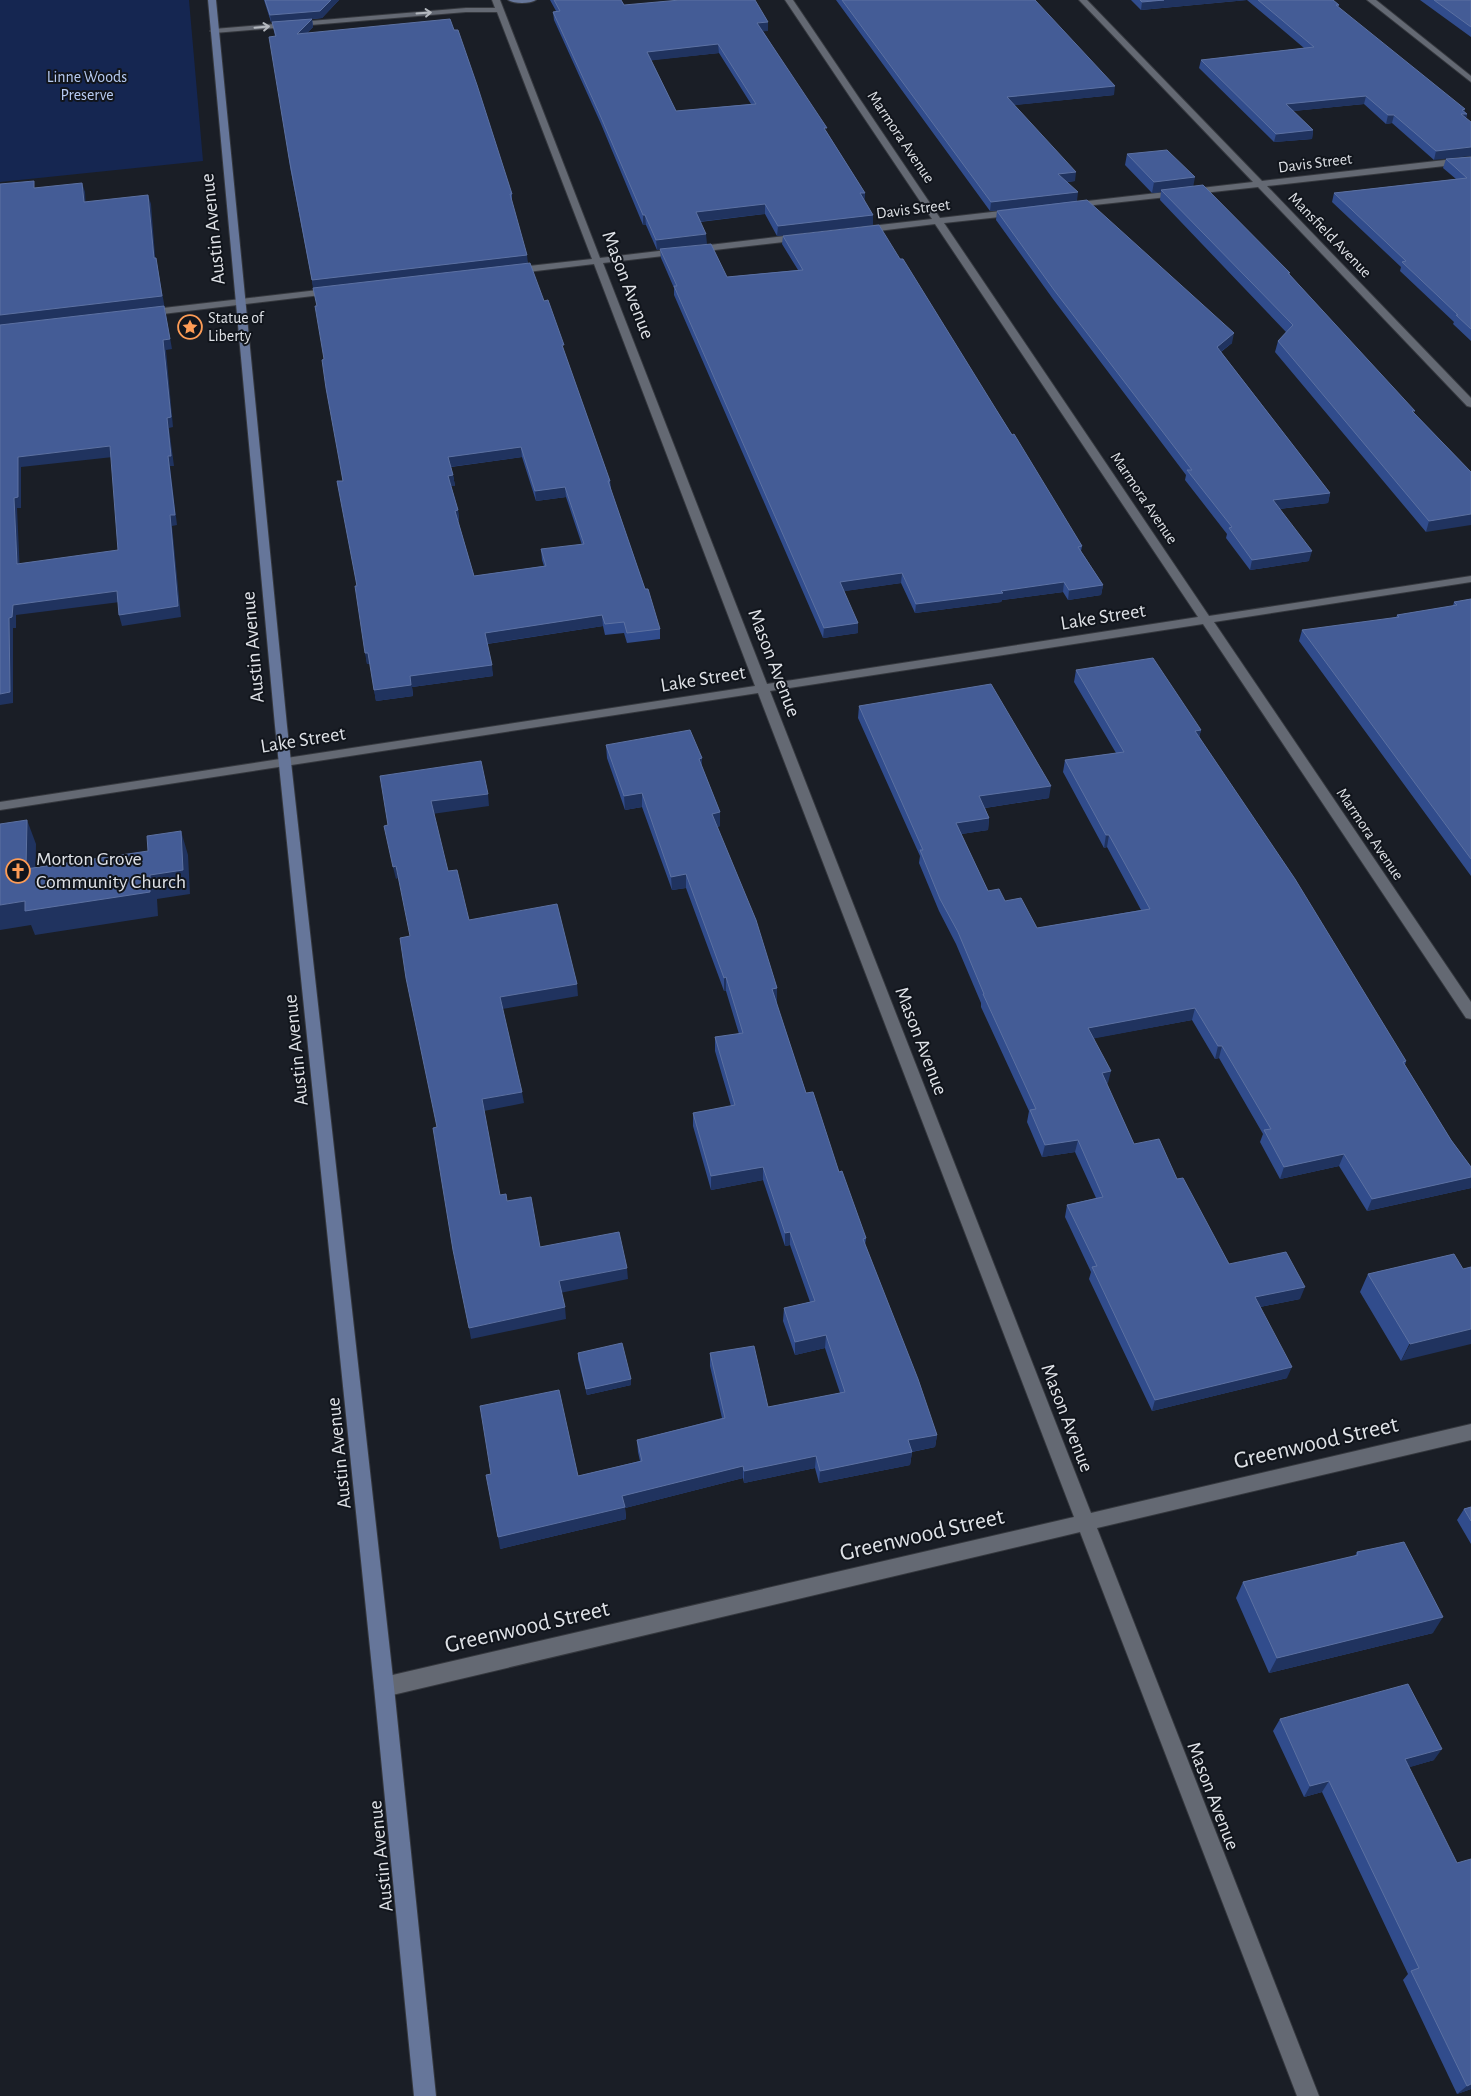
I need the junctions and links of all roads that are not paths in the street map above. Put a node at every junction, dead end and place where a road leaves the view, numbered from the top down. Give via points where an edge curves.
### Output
1 (212, 0) edge
2 (512, 0) edge
3 (532, 0) edge
4 (789, 0) edge
5 (1083, 0) edge
6 (1371, 0) edge
7 (498, 5) edge
8 (214, 31) junction
9 (1471, 80) edge
10 (1471, 160) edge
11 (1260, 184) junction
12 (1061, 207) edge
13 (1023, 212) edge
14 (938, 222) junction
15 (849, 232) edge
16 (810, 236) edge
17 (597, 261) junction
18 (503, 272) edge
19 (350, 290) edge
20 (240, 302) junction
21 (136, 315) edge
22 (1471, 404) edge
23 (1471, 579) edge
24 (1206, 620) junction
25 (763, 688) junction
26 (286, 762) junction
27 (0, 806) edge
28 (1471, 1014) edge
29 (1471, 1432) edge
30 (1086, 1522) junction
31 (384, 1686) junction
32 (425, 2096) edge
33 (1308, 2096) edge

1 - 8 street, Austin Avenue
2 - 3 street
4 - 14 street, Marmora Avenue
5 - 11 street, Mansfield Avenue
6 - 9 street
8 -> 7 street
7 - 17 street, Mason Avenue
8 - 20 street, Austin Avenue
10 - 11 street, Davis Street
11 - 12 street, Davis Street
11 - 22 street, Mansfield Avenue
13 - 14 street, Davis Street
14 - 15 street, Davis Street
14 - 24 street, Marmora Avenue
16 - 17 street
17 - 18 street
17 - 25 street, Mason Avenue
19 - 20 street
20 - 21 street
20 - 26 street, Austin Avenue
23 - 24 street, Lake Street
24 - 25 street, Lake Street
24 - 28 street, Marmora Avenue
25 - 26 street, Lake Street
25 - 30 street, Mason Avenue
26 - 27 street, Lake Street
26 - 31 street, Austin Avenue
29 - 30 street, Greenwood Street
30 - 31 street, Greenwood Street
30 - 33 street, Mason Avenue
31 - 32 street, Austin Avenue

